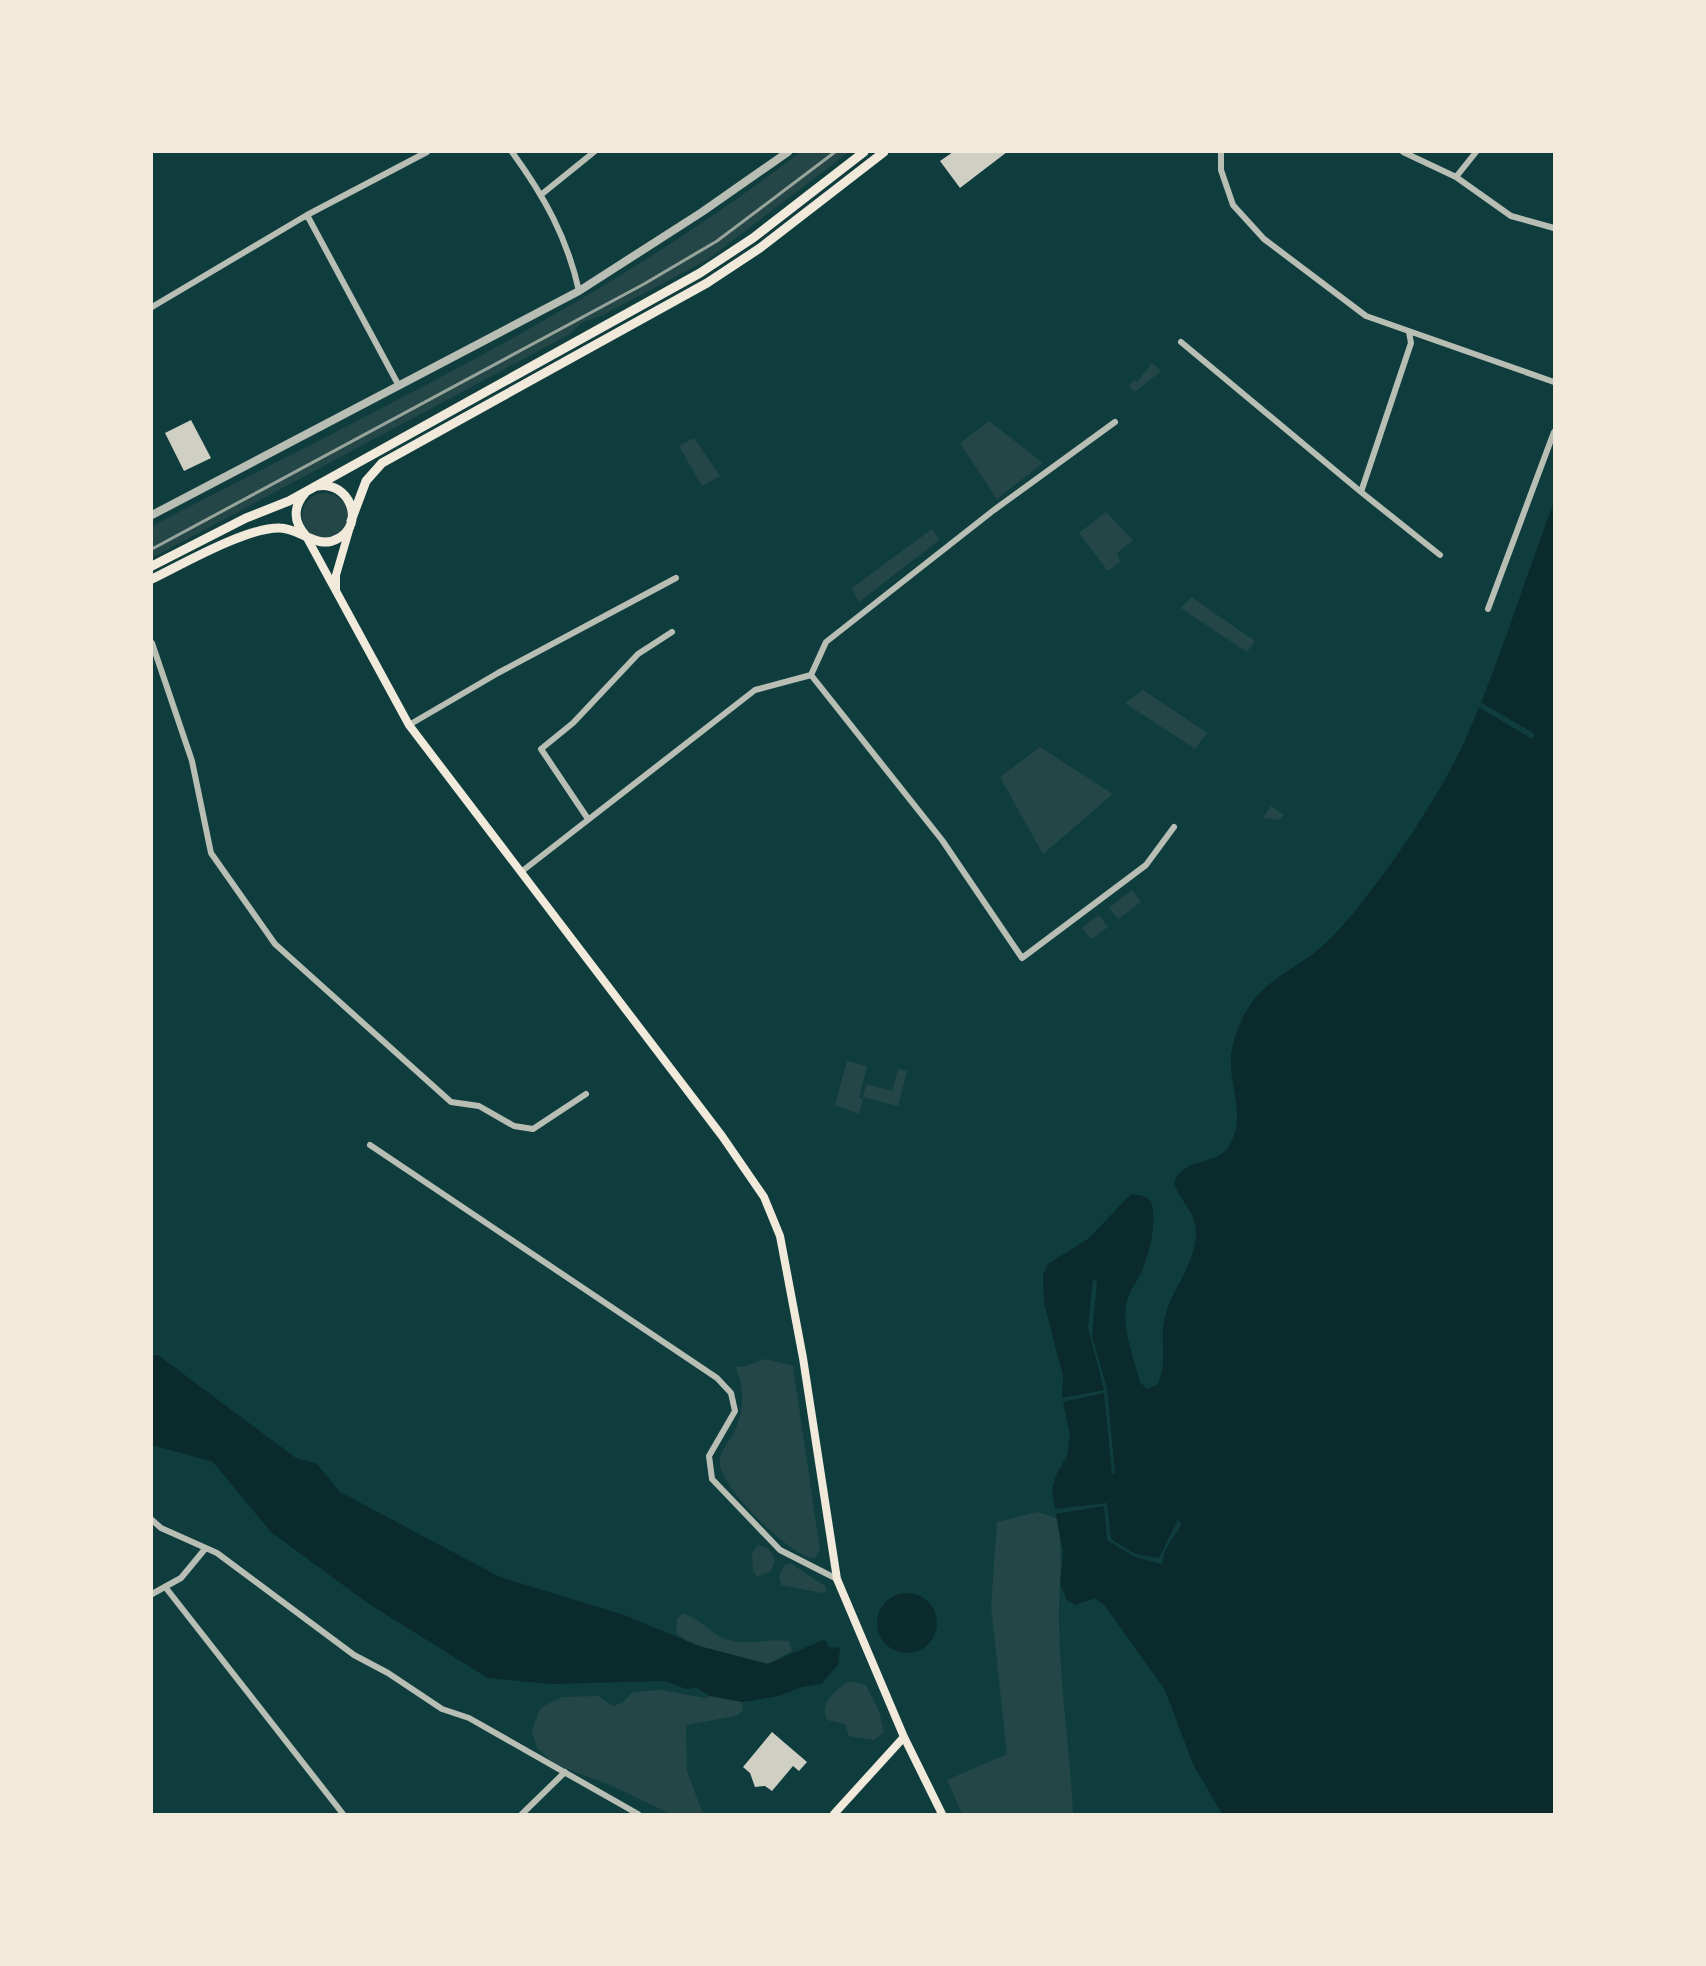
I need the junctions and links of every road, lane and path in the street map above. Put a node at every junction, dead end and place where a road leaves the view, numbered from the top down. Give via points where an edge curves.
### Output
1 (427, 152) edge
2 (512, 152) edge
3 (594, 152) edge
4 (789, 152) edge
5 (864, 152) edge
6 (884, 152) edge
7 (1221, 152) edge
8 (1403, 152) edge
9 (1476, 152) edge
10 (1456, 177) junction
11 (542, 194) junction
12 (308, 215) junction
13 (1554, 228) edge
14 (579, 291) junction
15 (152, 307) edge
16 (1409, 332) junction
17 (1181, 342) dead end
18 (1554, 382) edge
19 (399, 386) junction
20 (1115, 422) dead end
21 (1554, 432) edge
22 (310, 489) junction
23 (1360, 492) junction
24 (152, 515) edge
25 (351, 521) junction
26 (306, 536) junction
27 (1440, 555) dead end
28 (152, 566) edge
29 (676, 578) dead end
30 (152, 579) edge
31 (337, 593) junction
32 (1488, 609) dead end
33 (672, 632) dead end
34 (152, 643) edge
35 (811, 675) junction
36 (409, 725) junction
37 (588, 819) junction
38 (1174, 827) dead end
39 (521, 872) junction
40 (586, 1094) dead end
41 (370, 1145) dead end
42 (152, 1520) edge
43 (205, 1549) junction
44 (837, 1579) junction
45 (166, 1588) junction
46 (152, 1594) edge
47 (904, 1737) junction
48 (565, 1772) junction
49 (343, 1815) edge
50 (522, 1815) edge
51 (638, 1815) edge
52 (834, 1815) edge
53 (942, 1815) edge

1 - 12 street
2 - 11 street
3 - 11 street
4 - 14 street
5 - 22 main road via 753,238 700,273
6 - 25 main road via 707,284 382,463 366,481
7 - 16 street via 1221,170 1233,206 1264,239 1366,316
8 - 10 street
9 - 10 street
10 - 13 street via 1511,216
11 - 14 street via 571,256
12 - 15 street
12 - 19 street
14 - 19 street
16 - 18 street
16 - 23 street via 1411,343
17 - 23 street
19 - 24 street
20 - 35 street via 834,635 826,642
21 - 32 street
22 - 25 main road via 339,489 351,503
22 - 26 main road via 300,499 296,511 298,525
22 - 28 main road
23 - 27 street
25 - 26 main road via 346,532 333,541 316,541
25 - 31 main road via 336,575
26 - 30 main road via 283,528 265,529
26 - 31 main road
29 - 36 street
31 - 36 main road
33 - 37 street via 638,654 573,723 541,749
34 - 40 street via 192,761 212,853 275,944 451,1102 480,1106 514,1126 533,1129
35 - 37 street via 755,690
35 - 38 street via 942,840 1022,958 1146,865
36 - 39 main road
37 - 39 street
39 - 44 main road via 764,1197 780,1236 793,1298
41 - 44 street via 717,1378 731,1393 735,1411 709,1456 712,1479 780,1550
42 - 43 street
43 - 45 street via 193,1567
43 - 48 street via 217,1552 354,1655 442,1709 469,1718
44 - 47 main road
45 - 46 street
45 - 49 street
47 - 52 main road
47 - 53 main road
48 - 50 street
48 - 51 street

